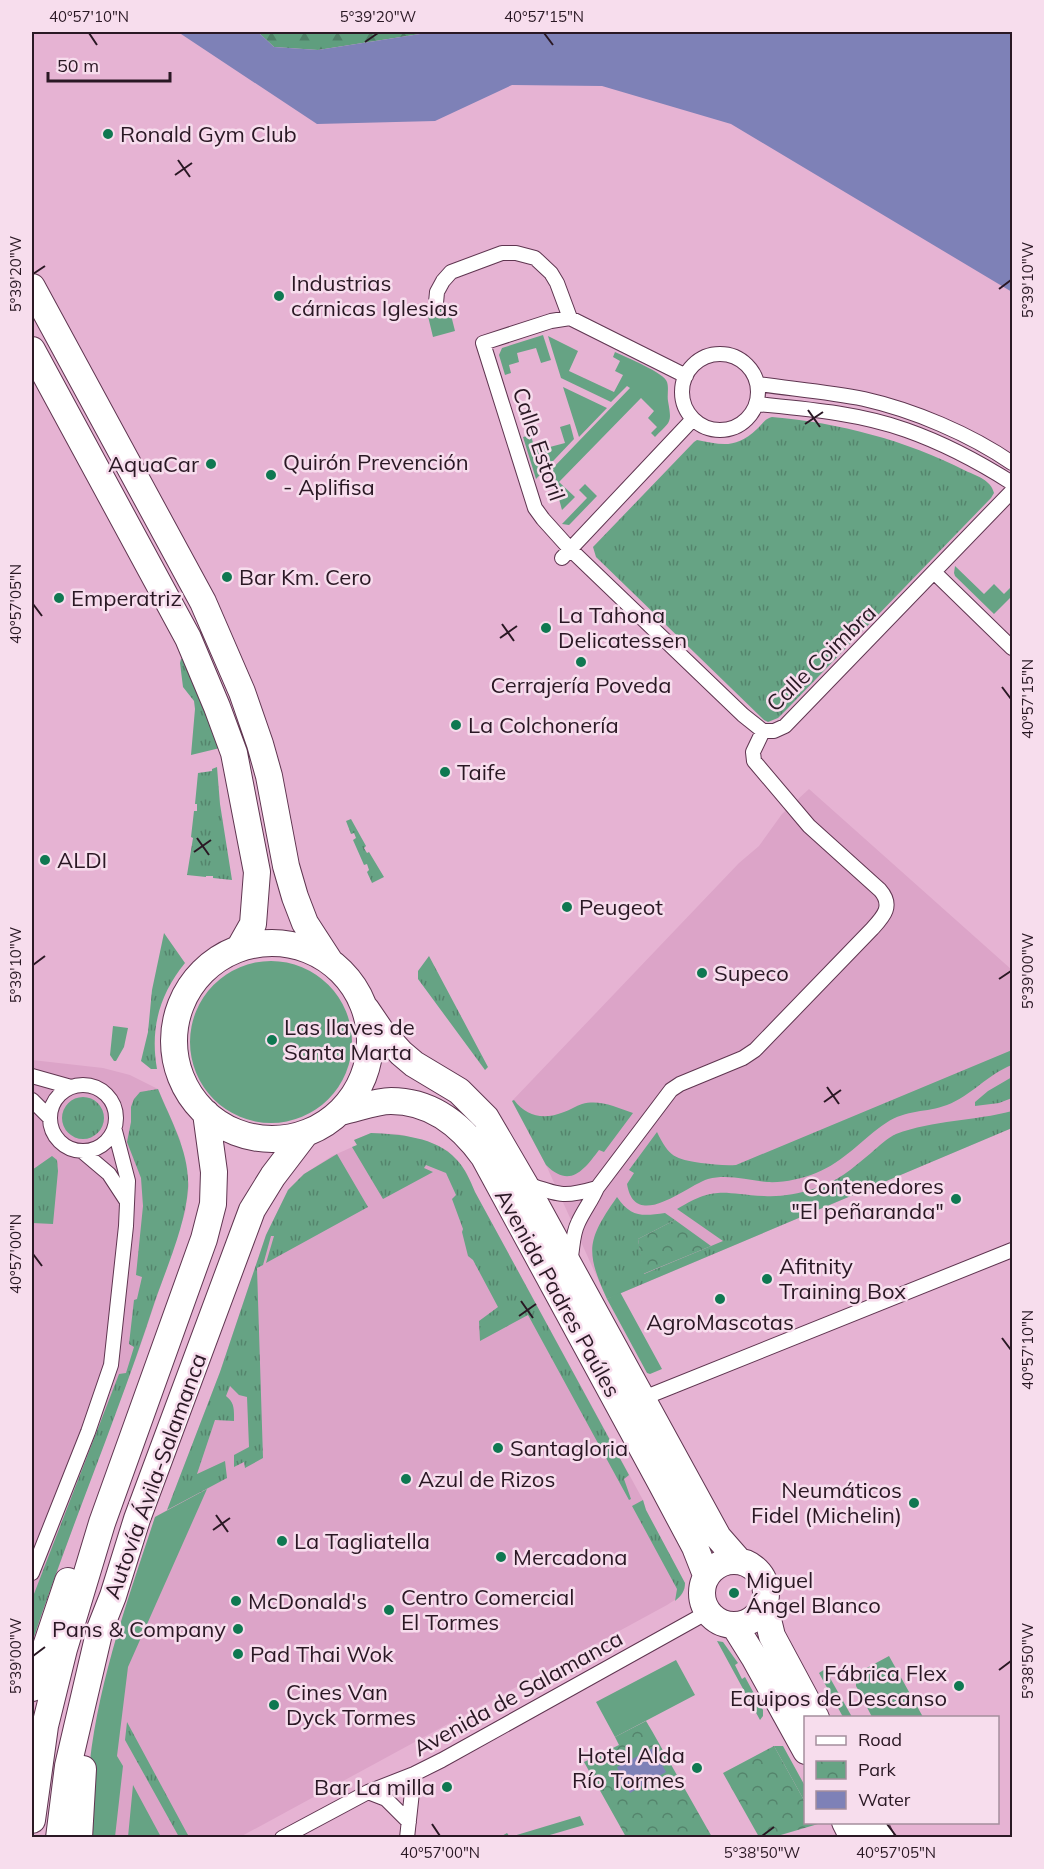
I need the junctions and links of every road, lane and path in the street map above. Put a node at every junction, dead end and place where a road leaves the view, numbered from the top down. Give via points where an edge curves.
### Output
1 (32, 287) edge
2 (436, 303) dead end
3 (570, 318) junction
4 (32, 350) edge
5 (686, 376) junction
6 (758, 384) junction
7 (757, 404) junction
8 (693, 419) junction
9 (1012, 462) edge
10 (1012, 483) edge
11 (1012, 491) edge
12 (566, 554) junction
13 (935, 573) junction
14 (1012, 648) edge
15 (763, 732) junction
16 (240, 947) junction
17 (329, 960) junction
18 (366, 1009) junction
19 (32, 1076) edge
20 (70, 1087) junction
21 (32, 1100) edge
22 (340, 1112) junction
23 (206, 1113) junction
24 (49, 1117) junction
25 (115, 1131) junction
26 (305, 1134) junction
27 (83, 1152) junction
28 (524, 1183) junction
29 (597, 1188) junction
30 (126, 1200) junction
31 (1012, 1250) edge
32 (569, 1268) junction
33 (641, 1399) junction
34 (132, 1439) junction
35 (739, 1561) junction
36 (32, 1573) edge
37 (706, 1575) junction
38 (112, 1596) junction
39 (764, 1603) junction
40 (708, 1612) junction
41 (734, 1625) junction
42 (32, 1688) edge
43 (815, 1716) edge
44 (804, 1747) edge
45 (414, 1774) junction
46 (368, 1791) junction
47 (32, 1820) edge
48 (409, 1822) junction
49 (846, 1824) edge
50 (874, 1824) edge
51 (59, 1838) edge
52 (80, 1838) edge
53 (282, 1838) edge
54 (407, 1838) edge
55 (853, 1838) edge
56 (881, 1838) edge

1 - 17 highway via 203,602 242,692 262,753 295,897 305,922
2 - 3 street via 440,286 451,272 502,253 516,253 535,258 551,273
3 - 5 street
3 - 12 street, Calle Estoril via 483,343 535,508
4 - 16 highway via 188,638 234,753 257,872 253,924
5 - 6 street via 695,363 709,355 725,354 740,359 752,370
5 - 8 street via 684,406
6 - 7 street
6 - 9 street via 865,399 916,414
7 - 8 street via 751,416 729,430 716,431
7 - 10 street via 813,409 906,430 985,465
8 - 12 street
11 - 13 street, Calle Coimbra
12 - 15 street, Calle Coimbra
13 - 14 street
13 - 15 street, Calle Coimbra via 786,726
15 - 29 street via 753,752 754,761 809,826 880,890 888,903 886,910 755,1050 671,1090
16 - 17 highway via 286,943
16 - 23 highway via 211,963 193,981 174,1027 174,1052 181,1077
17 - 18 highway via 351,982
18 - 22 highway via 371,1036 368,1064 358,1090
18 - 28 highway, Avenida Padres Paúles via 407,1059 471,1101 486,1118
19 - 20 street
20 - 24 street via 52,1104
20 - 25 street via 96,1087 108,1096 116,1109
21 - 24 street
22 - 26 highway
22 - 37 highway, Avenida Padres Paúles via 390,1101 416,1104 435,1111 470,1137 651,1464
23 - 26 highway via 228,1128 253,1137 279,1139
23 - 34 highway, Autovía Ávila-Salamanca via 213,1204
24 - 27 street via 57,1140 69,1149
25 - 27 street via 96,1150
25 - 30 street via 128,1181
26 - 38 highway, Autovía Ávila-Salamanca via 252,1210
27 - 30 street via 110,1174
28 - 29 street via 573,1195
28 - 32 highway, Avenida Padres Paúles
29 - 32 street via 578,1223
30 - 36 street via 111,1365
31 - 33 street, Avenida Padres Paúles
32 - 33 highway, Avenida Padres Paúles
33 - 35 highway, Avenida Padres Paúles via 718,1537
34 - 42 highway via 90,1515
34 - 47 highway, Autovía Ávila-Salamanca via 64,1649 45,1726
35 - 37 highway via 726,1561
35 - 39 highway via 760,1574 766,1593
37 - 40 highway via 702,1600
38 - 51 highway, Autovía Ávila-Salamanca via 78,1718
38 - 52 highway via 111,1634 83,1764
39 - 41 highway via 758,1614
39 - 43 highway via 772,1636
40 - 41 highway via 719,1622
40 - 45 street, Avenida de Salamanca
41 - 44 highway
45 - 46 street, Avenida de Salamanca
45 - 48 street
46 - 48 street via 386,1799
46 - 53 street, Avenida de Salamanca
48 - 54 street
49 - 55 highway
50 - 56 highway

